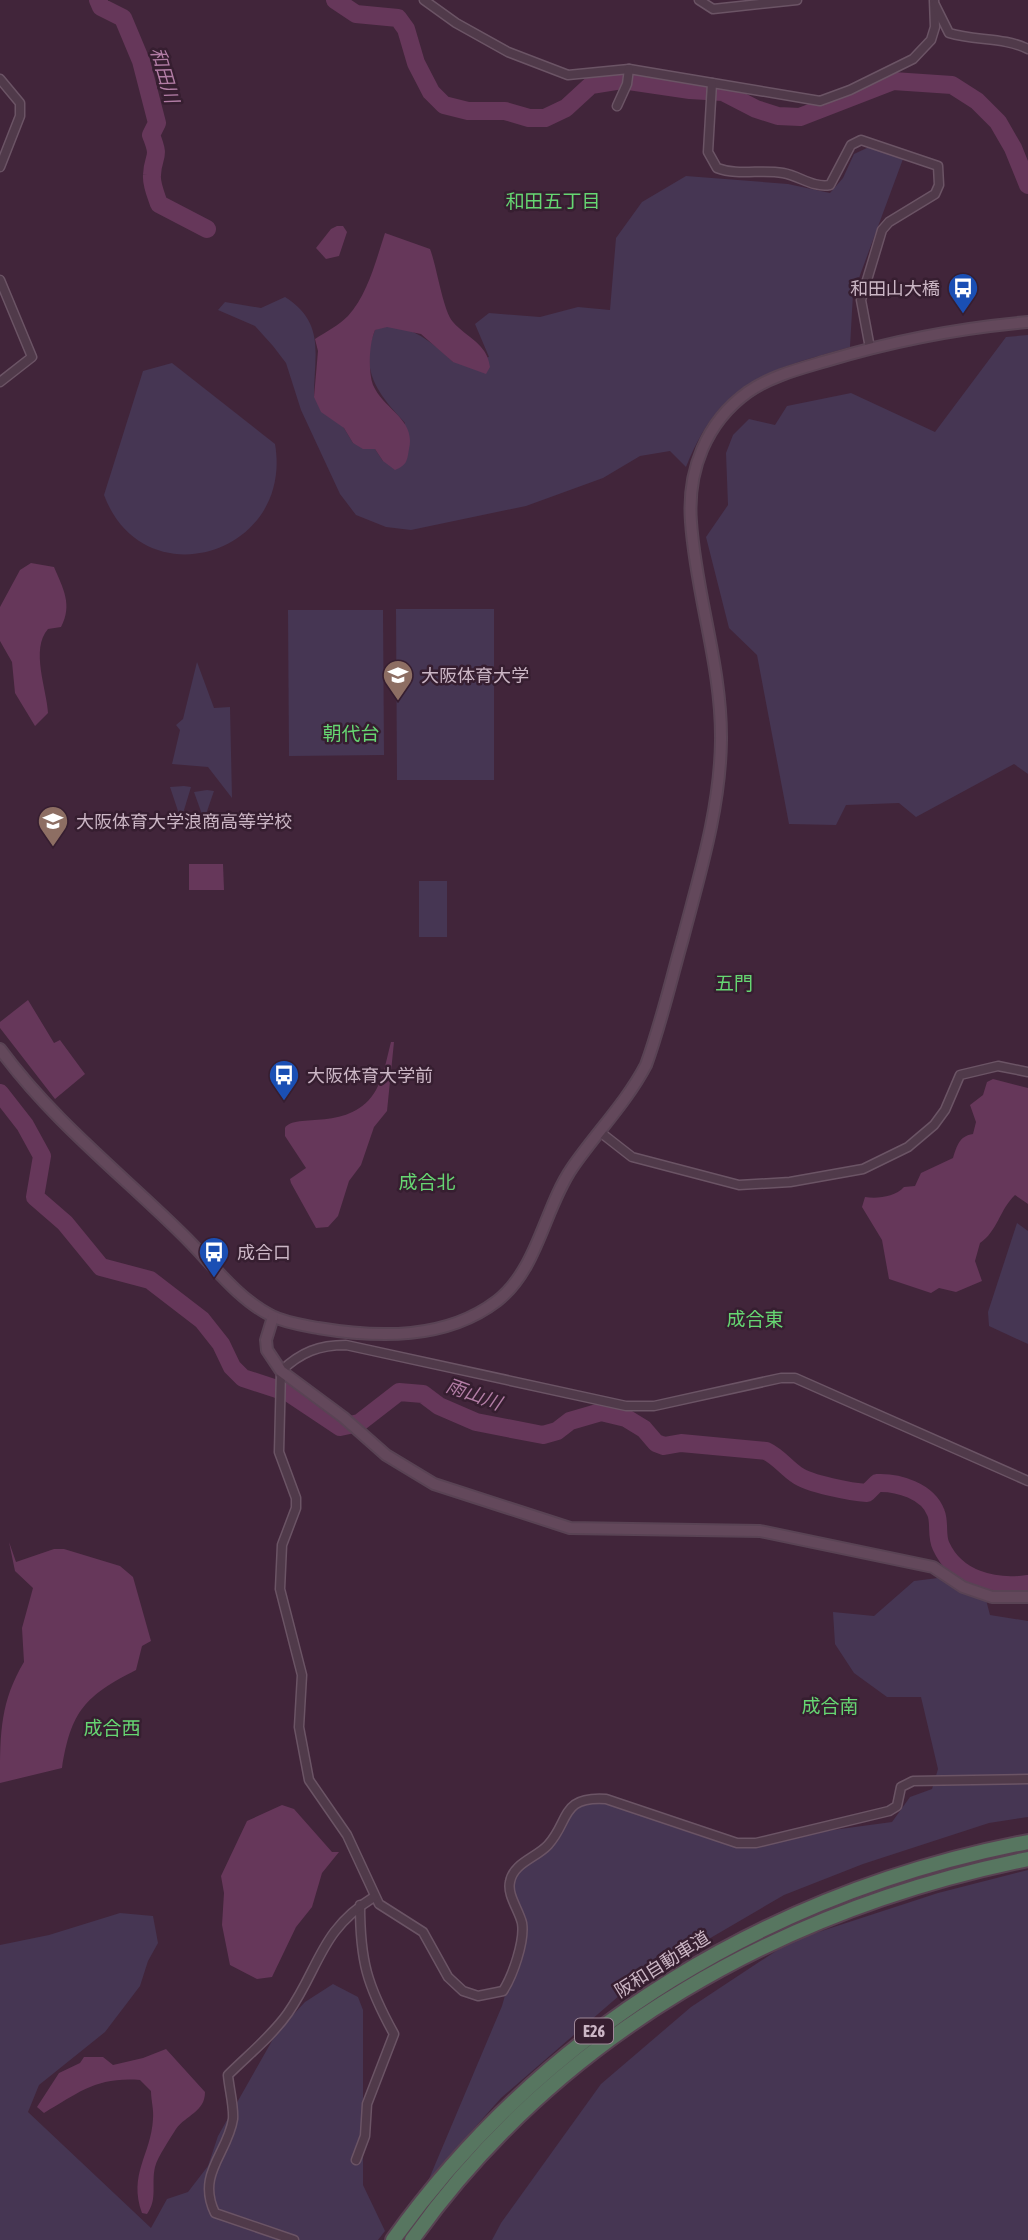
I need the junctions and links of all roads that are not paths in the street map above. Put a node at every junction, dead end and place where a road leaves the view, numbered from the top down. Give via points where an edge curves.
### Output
1 (424, 0) edge
2 (699, 0) edge
3 (797, 0) edge
4 (934, 3) edge
5 (1028, 49) edge
6 (629, 76) junction
7 (0, 79) edge
8 (712, 85) junction
9 (617, 106) dead end
10 (4, 147) edge
11 (0, 167) edge
12 (0, 280) edge
13 (1028, 322) edge
14 (870, 348) junction
15 (0, 382) edge
16 (0, 1049) edge
17 (1028, 1072) edge
18 (600, 1132) junction
19 (273, 1317) junction
20 (281, 1371) junction
21 (1028, 1481) edge
22 (1028, 1597) edge
23 (1028, 1779) edge
24 (1028, 1842) edge
25 (1028, 1859) edge
26 (374, 1897) junction
27 (360, 1905) junction
28 (356, 2160) dead end
29 (294, 2240) edge
30 (393, 2240) edge
31 (412, 2240) edge

1 - 6 street via 508,52 568,75
2 - 3 street via 713,9
4 - 5 street via 949,33
4 - 8 street via 931,40 913,59 831,98 805,100 749,87
6 - 8 street
6 - 9 street
7 - 10 street via 20,103 20,116
8 - 14 street via 708,152 717,168 725,171 780,173 817,186 830,185 851,145 860,140 938,166 936,194 882,230 861,300
10 - 11 street
12 - 15 street via 32,357
13 - 14 street via 962,329
14 - 18 street via 771,378 748,392 717,422 696,463 691,520 720,711 715,813 654,1044 631,1094
16 - 19 street via 40,1099 88,1147 233,1285
17 - 18 street via 998,1066 960,1075 940,1117 908,1147 863,1169 790,1182 739,1185 646,1161 623,1152
18 - 19 street via 570,1170 513,1285 482,1311 436,1329 392,1334 342,1332
19 - 20 street via 267,1350
20 - 21 street via 314,1348 346,1345 640,1407 794,1378
20 - 22 street via 411,1472 548,1522 595,1531 781,1534 933,1567 963,1587 992,1597
20 - 26 street via 279,1452 296,1508 282,1545 280,1589 302,1675 302,1743 309,1780 347,1835
23 - 26 street via 913,1782 901,1787 897,1806 889,1811 756,1843 737,1843 590,1798 574,1805 549,1844 513,1871 509,1885 522,1935 508,1984 492,1995 463,1991 448,1977 424,1931
24 - 30 highway, 阪和自動車道 / E26 via 926,1866 848,1891 705,1957 605,2022 509,2105
25 - 31 highway, 阪和自動車道 / E26 via 929,1882 853,1907 692,1984 582,2062 497,2139
26 - 27 street
27 - 28 street via 363,1965 394,2034 367,2104 365,2136
27 - 29 street via 332,1932 277,2027 228,2075 233,2119 210,2175 211,2206 215,2213

